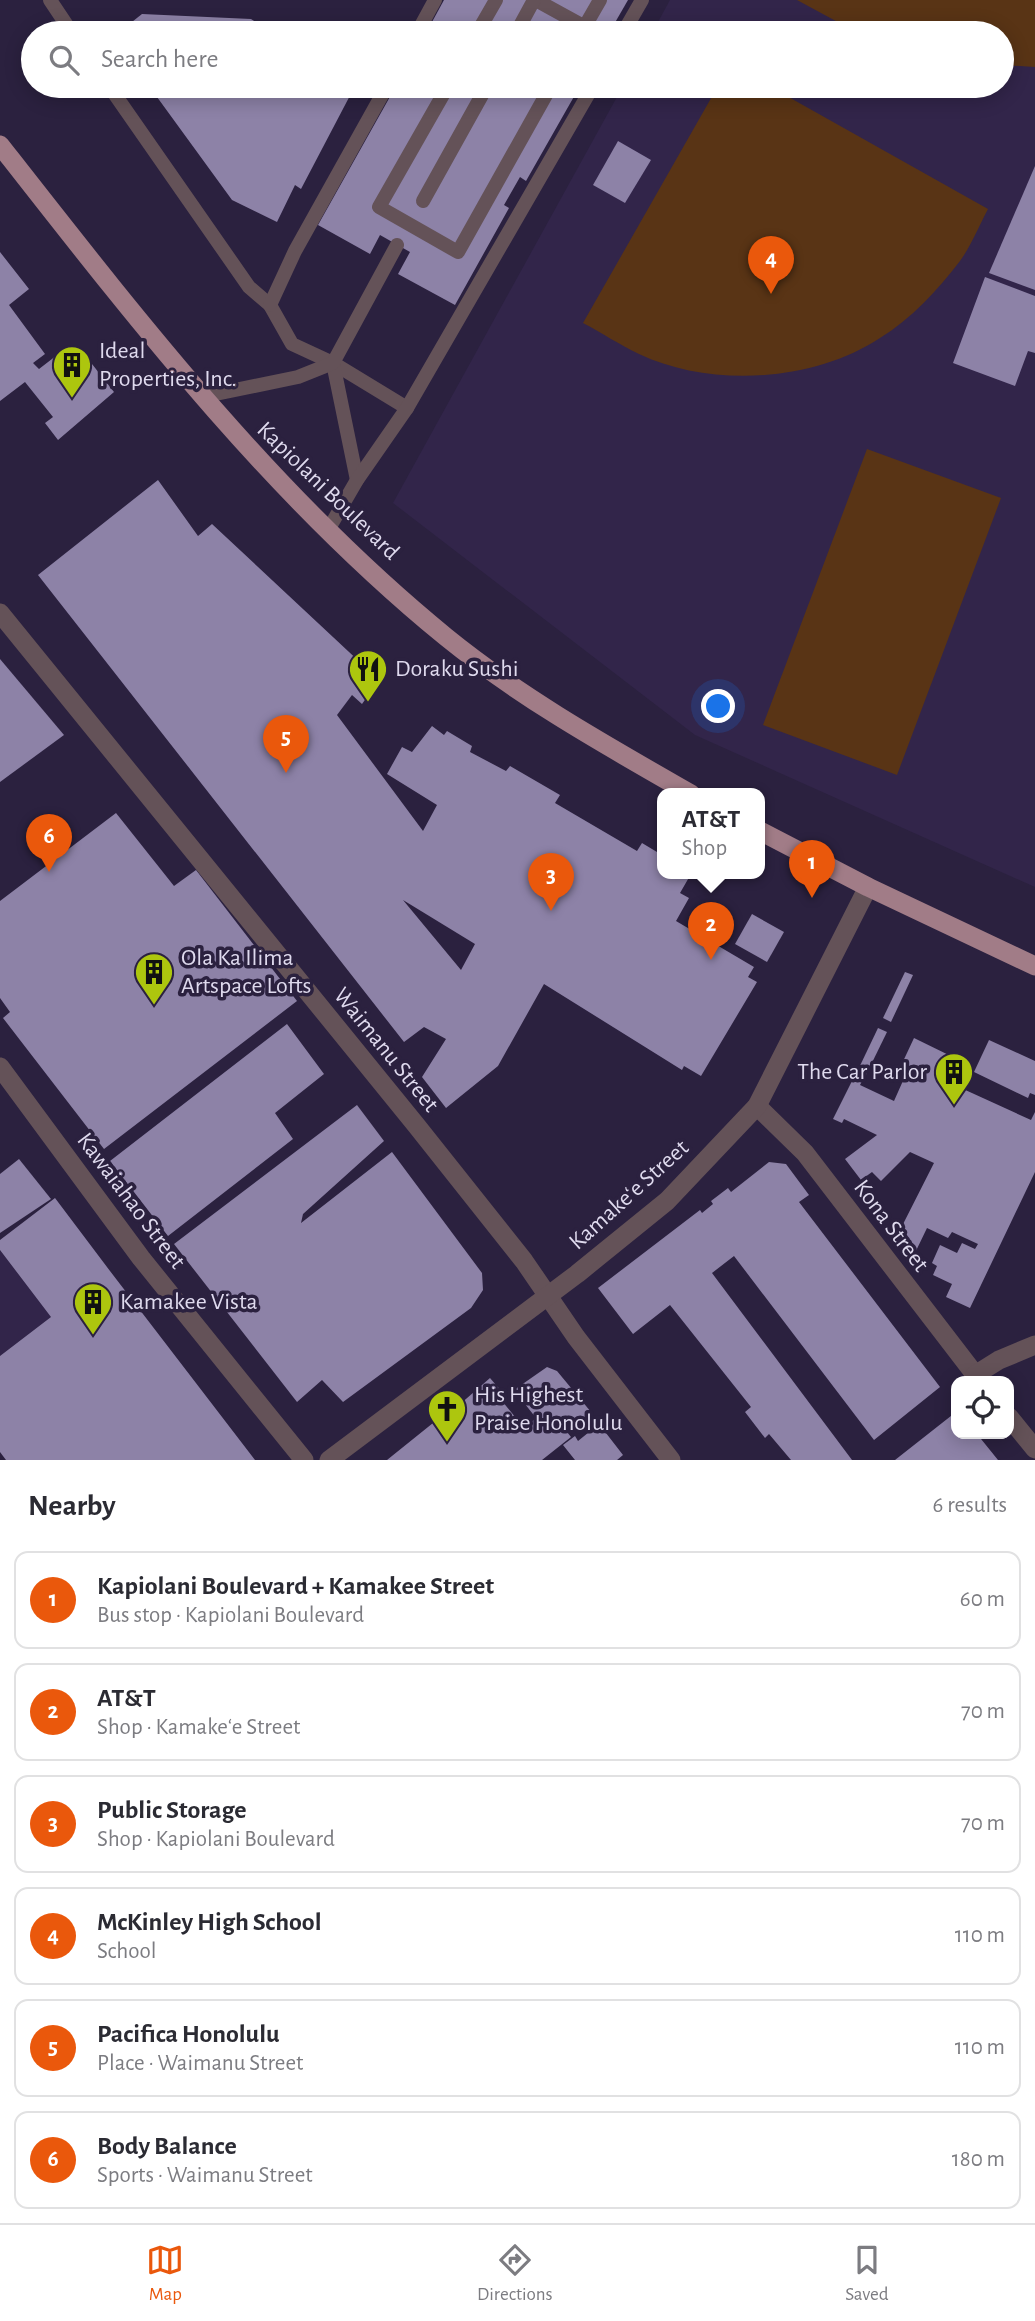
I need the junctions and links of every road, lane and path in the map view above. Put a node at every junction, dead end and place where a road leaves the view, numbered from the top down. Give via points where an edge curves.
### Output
1 (50, 0) edge
2 (435, 0) edge
3 (496, 0) edge
4 (535, 0) edge
5 (600, 0) edge
6 (642, 0) edge
7 (64, 21) edge
8 (424, 21) edge
9 (484, 21) edge
10 (523, 21) edge
11 (569, 21) edge
12 (588, 21) edge
13 (630, 21) edge
14 (117, 98) edge
15 (380, 98) edge
16 (441, 98) edge
17 (480, 98) edge
18 (544, 98) edge
19 (586, 98) edge
20 (0, 145) edge
21 (423, 201) dead end
22 (397, 245) dead end
23 (270, 305) junction
24 (333, 363) junction
25 (201, 397) junction
26 (407, 408) junction
27 (357, 480) junction
28 (328, 530) junction
29 (0, 613) edge
30 (681, 788) edge
31 (765, 834) edge
32 (868, 887) junction
33 (1035, 965) edge
34 (0, 1067) edge
35 (757, 1106) junction
36 (546, 1297) junction
37 (1035, 1345) edge
38 (975, 1376) edge
39 (979, 1376) edge
40 (1014, 1423) edge
41 (1035, 1449) edge
42 (304, 1460) edge
43 (329, 1460) edge
44 (671, 1460) edge

1 - 7 lane
2 - 8 lane
3 - 9 lane
4 - 10 lane
4 - 11 lane
5 - 12 lane
6 - 13 lane
14 - 23 lane via 249,287
15 - 23 lane
16 - 18 lane via 379,207 458,251
17 - 21 lane
19 - 26 lane
20 - 25 main road, Kapiolani Boulevard
22 - 24 lane
23 - 24 lane via 292,344
24 - 25 lane via 298,377
24 - 26 lane
24 - 27 lane
25 - 28 main road, Kapiolani Boulevard
26 - 27 lane
27 - 28 lane
28 - 30 main road, Kapiolani Boulevard via 445,636 500,678
29 - 36 street, Waimanu Street via 524,1261
31 - 32 main road
32 - 33 main road
32 - 35 street, Kamakeʻe Street
34 - 42 street, Kawaiahao Street via 141,1258
35 - 36 street, Kamakeʻe Street via 667,1201
35 - 38 street, Kona Street via 805,1153
36 - 43 street, Kamakeʻe Street
36 - 44 street, Waimanu Street
37 - 39 street via 999,1360
40 - 41 street

